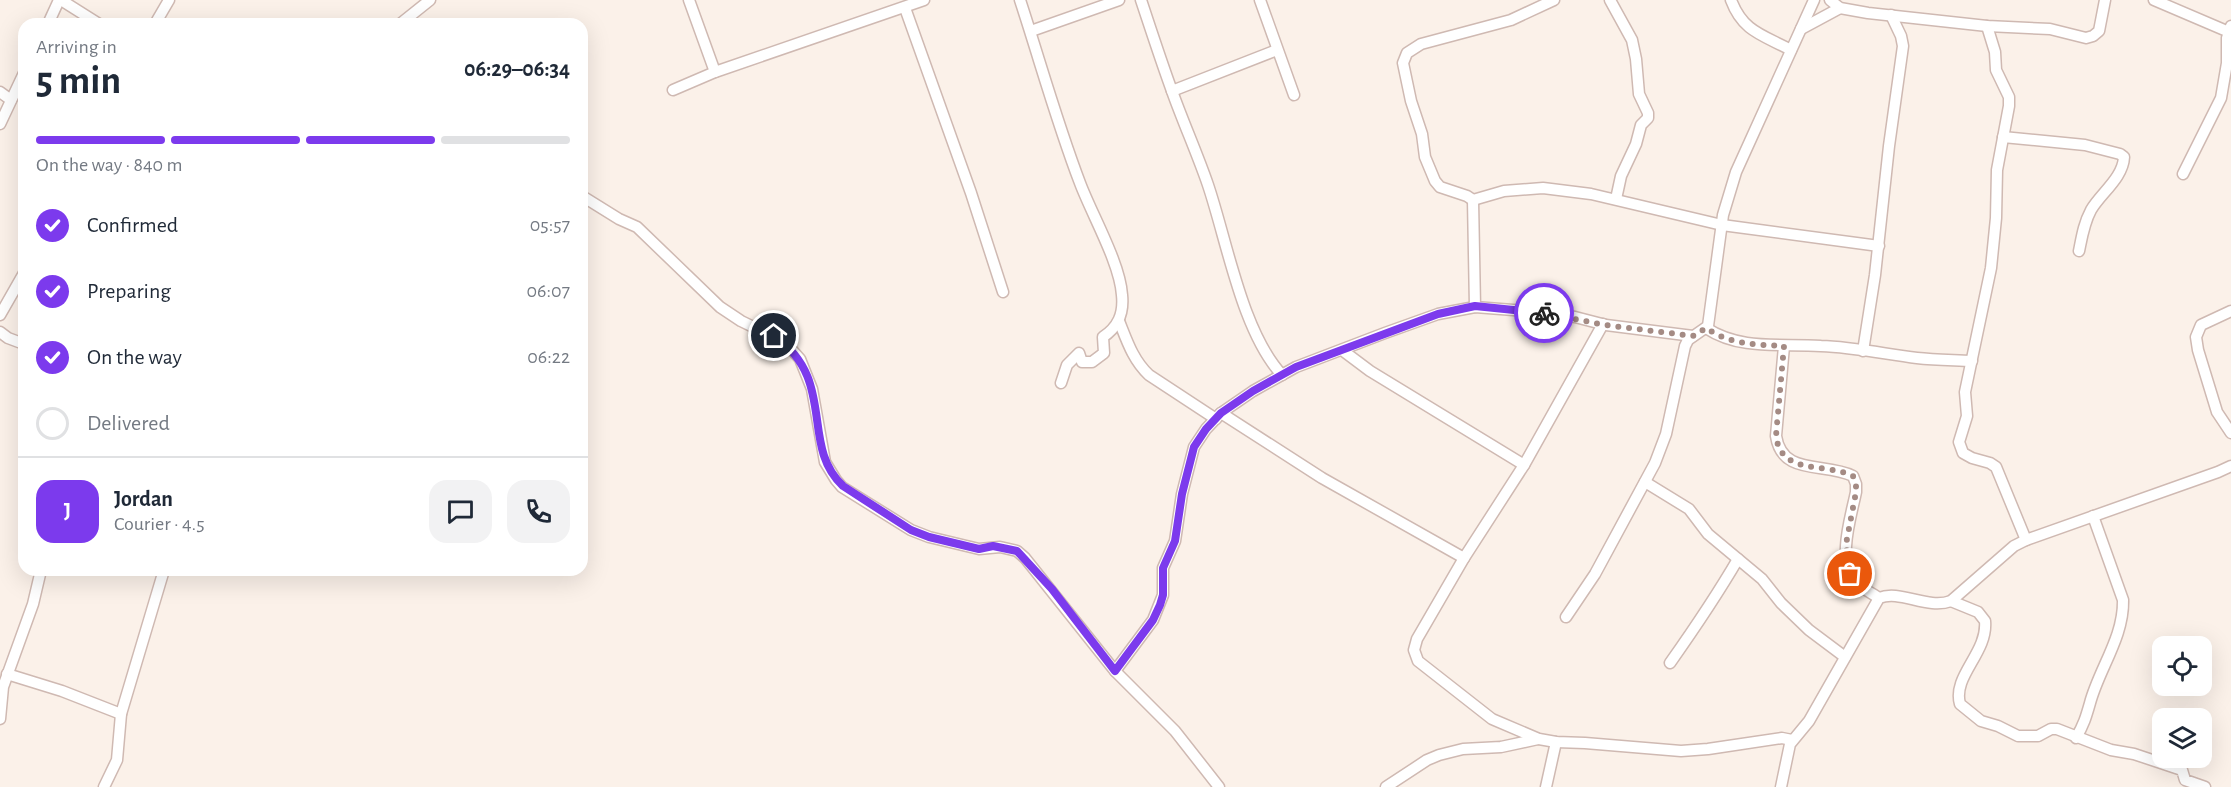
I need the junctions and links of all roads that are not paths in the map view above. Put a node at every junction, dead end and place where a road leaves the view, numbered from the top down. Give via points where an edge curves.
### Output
1 (60, 0) edge
2 (169, 0) edge
3 (430, 0) edge
4 (689, 0) edge
5 (924, 0) edge
6 (1020, 0) edge
7 (1119, 0) edge
8 (1141, 0) edge
9 (1260, 0) edge
10 (1554, 0) edge
11 (1610, 0) edge
12 (1731, 0) edge
13 (1814, 0) edge
14 (1830, 0) edge
15 (2105, 0) edge
16 (2154, 0) edge
17 (904, 8) junction
18 (1840, 8) junction
19 (1891, 15) junction
20 (51, 18) edge
21 (89, 18) edge
22 (158, 18) edge
23 (408, 18) edge
24 (1987, 26) junction
25 (1800, 29) junction
26 (2230, 29) edge
27 (1031, 32) junction
28 (1277, 50) junction
29 (1791, 50) junction
30 (715, 72) junction
31 (18, 85) edge
32 (673, 90) dead end
33 (1172, 91) junction
34 (0, 92) edge
35 (1294, 96) dead end
36 (11, 100) junction
37 (0, 124) edge
38 (2003, 137) junction
39 (2183, 174) dead end
40 (1616, 199) junction
41 (588, 200) edge
42 (1473, 200) junction
43 (1722, 225) junction
44 (1879, 246) junction
45 (2079, 251) dead end
46 (18, 284) edge
47 (1003, 292) dead end
48 (1475, 306) junction
49 (2231, 310) edge
50 (0, 315) edge
51 (1119, 321) junction
52 (1603, 324) junction
53 (1706, 328) junction
54 (0, 332) edge
55 (1693, 336) junction
56 (18, 342) edge
57 (1784, 346) junction
58 (1342, 350) junction
59 (1863, 351) junction
60 (1972, 362) junction
61 (1282, 375) junction
62 (1062, 383) dead end
63 (1219, 416) junction
64 (2231, 433) edge
65 (1524, 465) junction
66 (2231, 465) edge
67 (1646, 482) junction
68 (2093, 516) junction
69 (2026, 540) junction
70 (1464, 558) junction
71 (1738, 559) junction
72 (40, 576) edge
73 (162, 576) edge
74 (1879, 598) junction
75 (1951, 601) junction
76 (1566, 616) dead end
77 (1845, 657) junction
78 (1670, 663) dead end
79 (1115, 671) junction
80 (7, 674) junction
81 (121, 714) junction
82 (0, 718) edge
83 (2076, 738) junction
84 (1539, 739) junction
85 (1792, 740) junction
86 (1556, 742) junction
87 (104, 787) edge
88 (1219, 787) edge
89 (1386, 787) edge
90 (1546, 787) edge
91 (1781, 787) edge
92 (2205, 787) edge

1 - 20 street
1 - 21 street
2 - 22 street
3 - 23 street
4 - 30 street
5 - 17 street
6 - 27 street
7 - 27 street
8 - 33 street
9 - 28 street
10 - 42 street via 1511,20 1421,44 1407,53 1403,63 1411,101 1435,181 1440,187
11 - 40 street via 1632,40 1639,94 1648,113
12 - 29 street via 1743,23
13 - 25 street
14 - 18 street
15 - 24 street via 2099,31 2086,38 2050,29
16 - 26 street
17 - 30 street
17 - 47 street
18 - 19 street
18 - 25 street
19 - 24 street
19 - 44 street via 1903,46
24 - 38 street via 1996,70 2009,98
25 - 29 street
26 - 39 street via 2221,98
27 - 51 street via 1080,183 1116,269 1122,294
28 - 33 street
28 - 35 street
29 - 43 street via 1736,172
30 - 32 street
31 - 36 street
33 - 61 street via 1208,185 1254,329 1271,363
34 - 36 street
36 - 37 street
38 - 45 street via 2085,145 2124,157 2119,173 2084,223
38 - 60 street via 1991,268
40 - 42 street via 1543,188 1504,191
40 - 43 street
41 - 79 street via 637,227 732,316 774,336 792,350 812,389 825,462 836,480 911,530 979,549 993,546 1017,551 1052,589
42 - 48 street
43 - 44 street
43 - 53 street
44 - 59 street
46 - 50 street
48 - 52 street
48 - 58 street via 1438,314
49 - 64 street via 2201,325 2196,337 2217,412
51 - 62 street via 1102,337 1104,353 1092,362 1082,362 1079,353 1067,365
51 - 63 street via 1133,355 1149,375
52 - 55 street
52 - 65 street
53 - 55 street
53 - 57 street via 1741,343
54 - 56 street
55 - 67 street via 1685,346 1666,434
57 - 59 street
57 - 74 street via 1778,446 1789,461 1853,476 1856,492 1846,544 1847,562 1856,582
58 - 61 street
58 - 65 street
59 - 60 street
60 - 69 street via 1960,447 1963,453 1996,467
61 - 63 street
63 - 70 street
63 - 79 street via 1194,447 1175,541 1163,568 1160,605
65 - 70 street
66 - 68 street
67 - 71 street via 1689,509 1708,534
67 - 76 street via 1595,574
68 - 69 street
68 - 83 street via 2123,600 2123,611 2088,715
69 - 75 street
70 - 84 street via 1417,639 1414,655 1492,719
71 - 77 street via 1809,630
71 - 78 street via 1710,608
72 - 80 street
73 - 81 street
74 - 75 street via 1887,595 1942,604
74 - 77 street
75 - 83 street via 1978,612 1986,628 1958,688 1959,704 1981,721 2018,736 2038,736 2057,729
77 - 85 street via 1809,721
79 - 88 street via 1175,731
80 - 81 street
80 - 82 street
81 - 87 street via 117,760
83 - 92 street via 2173,765 2182,770 2186,780
84 - 86 street
84 - 89 street via 1439,755
85 - 86 street via 1681,751
85 - 91 street
86 - 90 street

